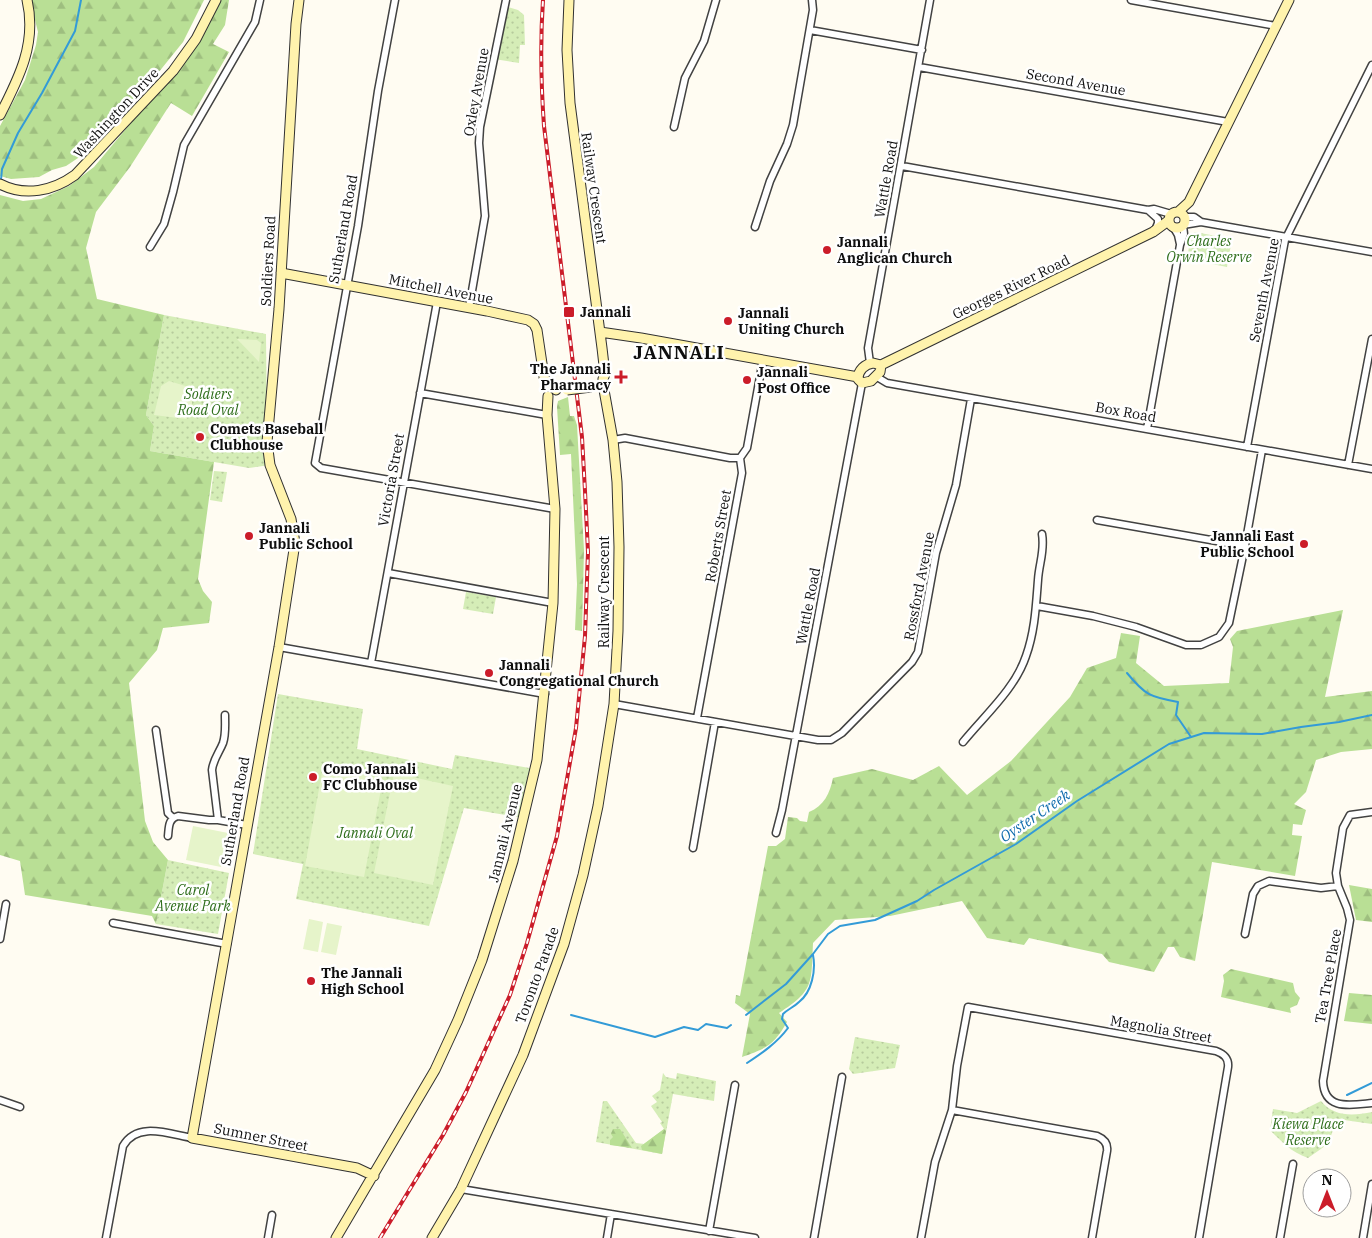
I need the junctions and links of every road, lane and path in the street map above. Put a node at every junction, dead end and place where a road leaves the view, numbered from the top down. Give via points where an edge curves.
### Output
1 (27, 0) edge
2 (216, 0) edge
3 (260, 0) edge
4 (300, 0) edge
5 (395, 0) edge
6 (506, 0) edge
7 (570, 0) edge
8 (716, 0) edge
9 (812, 0) edge
10 (930, 0) edge
11 (1130, 0) edge
12 (1289, 0) edge
13 (1276, 26) junction
14 (810, 30) junction
15 (922, 50) junction
16 (1372, 65) edge
17 (919, 67) junction
18 (0, 116) edge
19 (1228, 122) junction
20 (674, 126) dead end
21 (902, 166) junction
22 (0, 184) edge
23 (1190, 205) junction
24 (1148, 210) junction
25 (1194, 217) junction
26 (1177, 220) junction
27 (1201, 222) junction
28 (756, 227) dead end
29 (1153, 232) junction
30 (1287, 237) junction
31 (150, 246) dead end
32 (1372, 252) edge
33 (281, 273) junction
34 (347, 285) junction
35 (437, 302) junction
36 (469, 308) junction
37 (600, 332) junction
38 (1372, 339) edge
39 (763, 360) junction
40 (870, 363) junction
41 (881, 365) junction
42 (877, 377) junction
43 (860, 380) junction
44 (547, 384) joint
45 (599, 386) junction
46 (420, 392) junction
47 (552, 393) junction
48 (971, 399) junction
49 (547, 415) junction
50 (1147, 429) junction
51 (613, 440) junction
52 (1247, 448) junction
53 (1262, 450) junction
54 (740, 458) junction
55 (1348, 465) junction
56 (1372, 470) edge
57 (403, 482) junction
58 (555, 509) junction
59 (291, 519) joint
60 (1097, 520) dead end
61 (1042, 534) dead end
62 (1245, 546) junction
63 (388, 573) junction
64 (553, 603) junction
65 (1037, 606) junction
66 (278, 647) junction
67 (371, 663) junction
68 (545, 694) junction
69 (614, 704) junction
70 (225, 715) dead end
71 (697, 718) junction
72 (715, 722) junction
73 (156, 730) dead end
74 (796, 736) junction
75 (963, 742) dead end
76 (1372, 812) edge
77 (173, 818) junction
78 (218, 820) junction
79 (247, 825) junction
80 (776, 833) dead end
81 (168, 836) dead end
82 (693, 848) dead end
83 (1338, 886) junction
84 (6, 904) dead end
85 (112, 923) dead end
86 (1245, 934) dead end
87 (0, 939) edge
88 (226, 944) junction
89 (842, 1077) dead end
90 (735, 1085) dead end
91 (0, 1100) edge
92 (1372, 1104) edge
93 (20, 1107) dead end
94 (952, 1110) junction
95 (192, 1138) junction
96 (1293, 1164) dead end
97 (374, 1176) junction
98 (1372, 1184) edge
99 (461, 1189) junction
100 (611, 1214) junction
101 (272, 1215) dead end
102 (709, 1231) junction
103 (106, 1238) edge
104 (268, 1238) edge
105 (336, 1238) edge
106 (432, 1238) edge
107 (607, 1238) edge
108 (755, 1238) edge
109 (814, 1238) edge
110 (921, 1238) edge
111 (1092, 1238) edge
112 (1199, 1238) edge
113 (1280, 1238) edge
114 (1363, 1238) edge

1 - 18 street via 29,46 20,76
2 - 22 street, Washington Drive via 196,39 173,71 75,175 54,188 36,191 12,189
3 - 31 street via 255,22 184,145 164,224
4 - 33 street, Soldiers Road
5 - 34 street, Sutherland Road
6 - 36 street, Oxley Avenue via 480,127 485,216
7 - 37 street, Railway Crescent via 567,50 570,104
8 - 20 street via 704,41 684,78
9 - 14 street
10 - 15 street, Wattle Road
11 - 13 street
12 - 13 street, Georges River Road
13 - 19 street, Georges River Road
14 - 15 street
14 - 28 street via 793,124
15 - 17 street, Wattle Road
16 - 30 street, Seventh Avenue
17 - 19 street, Second Avenue
17 - 21 street, Wattle Road
19 - 23 street, Georges River Road
21 - 24 street
21 - 40 street, Wattle Road via 868,348
23 - 25 street
23 - 26 street, Georges River Road
24 - 26 street via 1154,209
24 - 29 street via 1158,219
25 - 26 street
25 - 27 street
26 - 27 street
26 - 29 street, Georges River Road via 1159,232
26 - 50 street via 1184,234
27 - 30 street
29 - 41 street, Georges River Road
30 - 32 street
30 - 52 street, Seventh Avenue
33 - 34 street, Mitchell Avenue
33 - 59 street, Soldiers Road via 267,442 270,465
34 - 35 street, Mitchell Avenue
34 - 57 street, Sutherland Road via 315,463 320,468
35 - 36 street, Mitchell Avenue
35 - 46 street, Victoria Street
36 - 44 street, Mitchell Avenue via 534,324
37 - 39 street
37 - 45 street, Railway Crescent via 605,374
38 - 55 street
39 - 43 street
39 - 54 street, Roberts Street via 747,448
40 - 41 street
40 - 43 street via 862,369
41 - 42 street
42 - 43 street via 868,383
42 - 48 street, Box Road via 887,383
43 - 74 street, Wattle Road
44 - 47 street, Jannali Avenue via 544,390
45 - 47 street, bridge
45 - 51 street, Railway Crescent
46 - 49 street
46 - 57 street, Victoria Street
47 - 49 street, Jannali Avenue
48 - 50 street, Box Road
48 - 74 street, Rossford Avenue via 956,485 938,546 918,652 912,662 837,737 824,740
49 - 58 street, Jannali Avenue
50 - 52 street, Box Road
51 - 54 street via 625,438
51 - 69 street, Railway Crescent via 619,546
52 - 53 street, Box Road
53 - 55 street, Box Road
53 - 62 street
54 - 71 street, Roberts Street via 742,473
55 - 56 street, Box Road
57 - 58 street
57 - 63 street, Victoria Street
58 - 64 street, Jannali Avenue
59 - 66 street, Sutherland Road via 295,543
60 - 62 street
61 - 65 street via 1044,546 1038,575
62 - 65 street via 1230,623 1219,637 1201,645 1186,645 1136,626
63 - 64 street
63 - 67 street, Victoria Street
64 - 68 street, Jannali Avenue
65 - 75 street via 1022,667 1004,695
66 - 67 street
66 - 79 street, Sutherland Road
67 - 68 street
68 - 97 street, Jannali Avenue via 537,760 516,853 482,960 435,1070
69 - 71 street, Rossford Avenue
69 - 99 street, Toronto Parade via 598,806 564,944 523,1055
70 - 78 street via 226,732 212,770
71 - 72 street, Rossford Avenue
72 - 74 street, Rossford Avenue
72 - 82 street
73 - 77 street via 168,813
74 - 80 street, Wattle Road
76 - 83 street, Tea Tree Place via 1350,814 1343,828 1336,866
77 - 78 street
77 - 81 street
78 - 79 street
79 - 88 street, Sutherland Road
83 - 86 street via 1321,888 1273,880 1260,884 1253,894
83 - 92 street, Tea Tree Place via 1350,920 1323,1086 1328,1097 1338,1104
84 - 87 street
85 - 88 street
88 - 95 street, Sutherland Road
89 - 109 street
90 - 102 street
91 - 93 street
94 - 110 street via 934,1162
94 - 111 street via 1097,1136 1104,1140 1107,1151
94 - 112 street, Magnolia Street via 968,1007 1224,1054 1228,1067
95 - 97 street, Sumner Street via 357,1168
95 - 103 street, Sumner Street via 149,1130 127,1138 122,1146
96 - 113 street
97 - 105 street, Jannali Avenue
98 - 114 street
99 - 100 street
99 - 106 street, Toronto Parade
100 - 102 street
100 - 107 street
101 - 104 street
102 - 108 street

